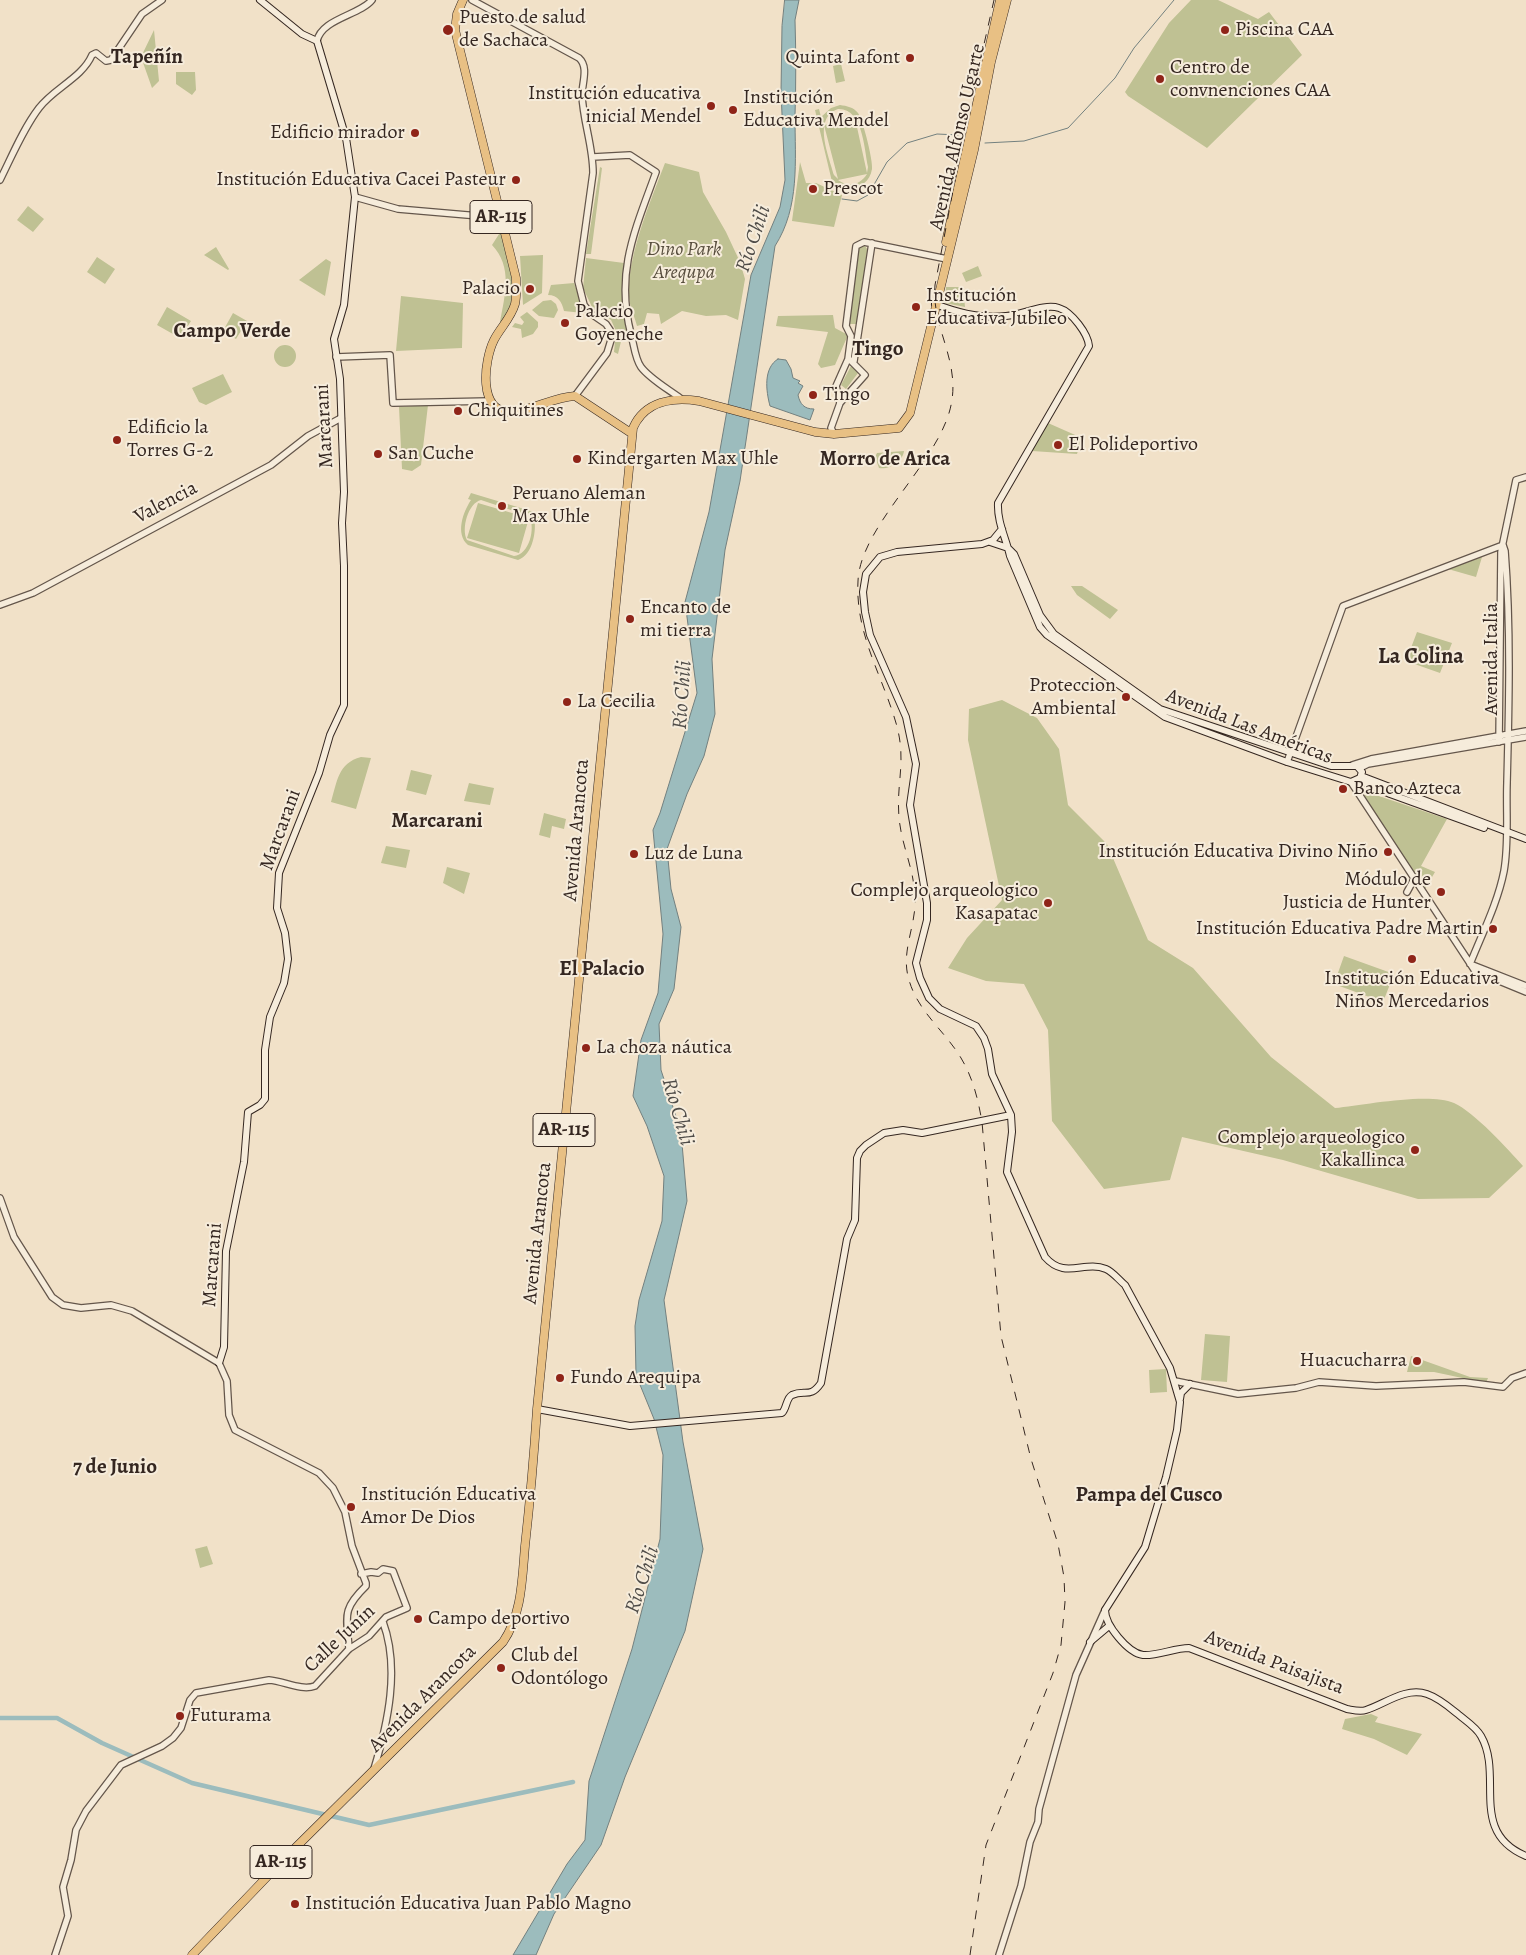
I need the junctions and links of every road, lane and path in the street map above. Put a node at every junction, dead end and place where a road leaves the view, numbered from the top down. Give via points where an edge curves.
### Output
1 (162, 0) edge
2 (260, 0) edge
3 (372, 0) edge
4 (464, 0) edge
5 (472, 0) edge
6 (1000, 0) edge
7 (1007, 0) edge
8 (317, 41) junction
9 (973, 138) junction
10 (593, 157) junction
11 (0, 180) edge
12 (355, 197) junction
13 (503, 226) junction
14 (872, 244) junction
15 (945, 258) junction
16 (935, 304) junction
17 (859, 333) junction
18 (850, 334) junction
19 (336, 357) junction
20 (851, 360) junction
21 (575, 396) junction
22 (680, 398) junction
23 (489, 401) junction
24 (840, 403) junction
25 (341, 418) junction
26 (631, 433) junction
27 (834, 434) junction
28 (1526, 477) edge
29 (1002, 530) junction
30 (990, 542) junction
31 (1503, 545) junction
32 (1008, 548) junction
33 (0, 605) edge
34 (1526, 730) edge
35 (1508, 737) junction
36 (1526, 737) edge
37 (1499, 739) junction
38 (1289, 753) junction
39 (1286, 762) junction
40 (1351, 765) junction
41 (1360, 768) junction
42 (1355, 780) junction
43 (1506, 832) junction
44 (1526, 839) edge
45 (1414, 879) junction
46 (1407, 892) dead end
47 (1470, 964) junction
48 (1526, 986) edge
49 (1526, 992) edge
50 (1011, 1116) junction
51 (0, 1198) edge
52 (219, 1363) junction
53 (1526, 1373) edge
54 (1175, 1381) junction
55 (1190, 1384) junction
56 (1180, 1402) junction
57 (537, 1409) junction
58 (361, 1574) junction
59 (1105, 1610) junction
60 (383, 1622) junction
61 (1109, 1626) junction
62 (1090, 1642) junction
63 (349, 1649) junction
64 (379, 1754) junction
65 (390, 1755) junction
66 (373, 1771) junction
67 (1526, 1856) edge
68 (55, 1955) edge
69 (192, 1955) edge
70 (999, 1955) edge

1 - 11 street via 142,14 111,60 92,54 87,66 50,96 38,110
2 - 8 main road via 302,34
3 - 8 street via 338,19 320,34
4 - 13 main road, AR-115 via 457,14 455,30
5 - 10 street via 583,62 584,114
6 - 9 main road, Avenida Alfonso Ugarte via 987,50
7 - 9 main road, Avenida Alfonso Ugarte
8 - 12 main road, Marcarani via 346,138
9 - 15 main road, Avenida Alfonso Ugarte
10 - 21 street via 578,281 584,305 606,324 612,340 607,353
10 - 22 street via 630,155 656,172 627,260 624,289 640,366
12 - 13 street via 398,209 479,216
12 - 19 main road, Marcarani via 344,305 334,339
13 - 23 main road, AR-115 via 517,290 511,314 494,340 488,358
14 - 15 street
14 - 17 street
14 - 18 street via 864,242 856,246 846,326
15 - 16 main road, Avenida Alfonso Ugarte
16 - 27 main road, Avenida Alfonso Ugarte via 915,396 905,421 899,428
16 - 29 main road, Avenida Las Américas via 988,316 1059,308 1089,340 1089,346 998,503
17 - 18 street
17 - 20 street
18 - 20 street
19 - 23 street via 390,355 393,403
19 - 25 main road, Marcarani
20 - 24 street via 836,386
20 - 24 street via 865,375
21 - 23 main road via 511,412 495,407
21 - 26 main road
22 - 26 main road, Avenida Alfonso Ugarte via 650,408 635,422
22 - 27 main road, Avenida Alfonso Ugarte via 814,432
24 - 27 street via 831,428
25 - 33 street, Valencia via 308,436 271,465 33,593
25 - 52 main road, Marcarani via 344,705 279,873 277,908 285,933 288,959 284,983 270,1017 265,1050 265,1099 248,1112 244,1162 226,1250 224,1347
26 - 57 main road, Avenida Arancota / AR-115
28 - 31 street via 1516,480
29 - 30 main road
29 - 32 main road, Avenida Las Américas
30 - 32 main road
30 - 50 main road via 958,548 889,553 874,561 869,568 863,592 870,636 906,717 915,757 910,806 927,903 927,920 916,963 920,978 929,998 940,1009 976,1026 984,1038 992,1074
31 - 35 street, Avenida Italia via 1508,590
31 - 37 street, Avenida Italia via 1500,552
31 - 38 street via 1343,606
32 - 38 main road, Avenida Las Américas via 1014,554 1045,624 1054,634 1167,712
32 - 39 main road, Avenida Las Américas via 1040,627 1047,635 1165,717
34 - 35 street
35 - 36 street
35 - 37 street
35 - 43 street, Avenida Italia
37 - 40 street
37 - 41 street
38 - 39 street
38 - 40 main road, Avenida Las Américas via 1331,766
39 - 42 main road, Avenida Las Américas
40 - 41 main road, Avenida Las Américas
40 - 42 main road via 1345,772
41 - 42 main road
42 - 43 main road, Avenida Las Américas via 1499,834
42 - 45 street via 1360,796
43 - 44 main road, Avenida Las Américas
43 - 47 street, Avenida Italia via 1504,871
45 - 46 street
45 - 47 street
47 - 48 street
47 - 49 street via 1475,972
50 - 54 main road via 1007,1172 1045,1257 1061,1268 1106,1269 1116,1276 1125,1285
50 - 57 main road via 922,1133 903,1130 884,1133 860,1151 855,1220 847,1239 821,1383 810,1394 789,1397 785,1410 778,1414 619,1425
51 - 52 street via 14,1237 52,1297 63,1305 81,1308 110,1305 132,1311
52 - 58 street via 227,1381 229,1415 235,1430 312,1470 333,1488 345,1512
53 - 55 street via 1512,1378 1503,1387 1464,1382 1376,1386 1319,1382 1296,1388 1238,1394
54 - 55 street
54 - 56 main road
55 - 56 main road via 1181,1392
56 - 59 main road via 1164,1484 1145,1547
57 - 65 main road, Avenida Arancota / AR-115 via 515,1621 503,1642
58 - 60 street, Calle Junín via 378,1573 383,1569 393,1571 407,1608 391,1614
58 - 63 street via 366,1586 355,1594 348,1608
59 - 61 main road
59 - 62 street
60 - 63 street, Calle Junín via 370,1636
60 - 64 street via 393,1669
61 - 62 main road
61 - 67 main road, Avenida Paisajista via 1138,1653 1189,1648 1347,1709 1365,1710 1411,1693 1427,1694 1446,1704 1481,1737 1492,1817 1498,1834 1508,1847
62 - 70 street via 1076,1675 1021,1886
63 - 68 street, Calle Junín via 315,1686 308,1688 268,1680 196,1693 190,1700 181,1728 173,1738 114,1770 76,1830 63,1887 68,1916
64 - 65 main road
64 - 66 street
65 - 66 main road, Avenida Arancota / AR-115
66 - 69 main road, AR-115

